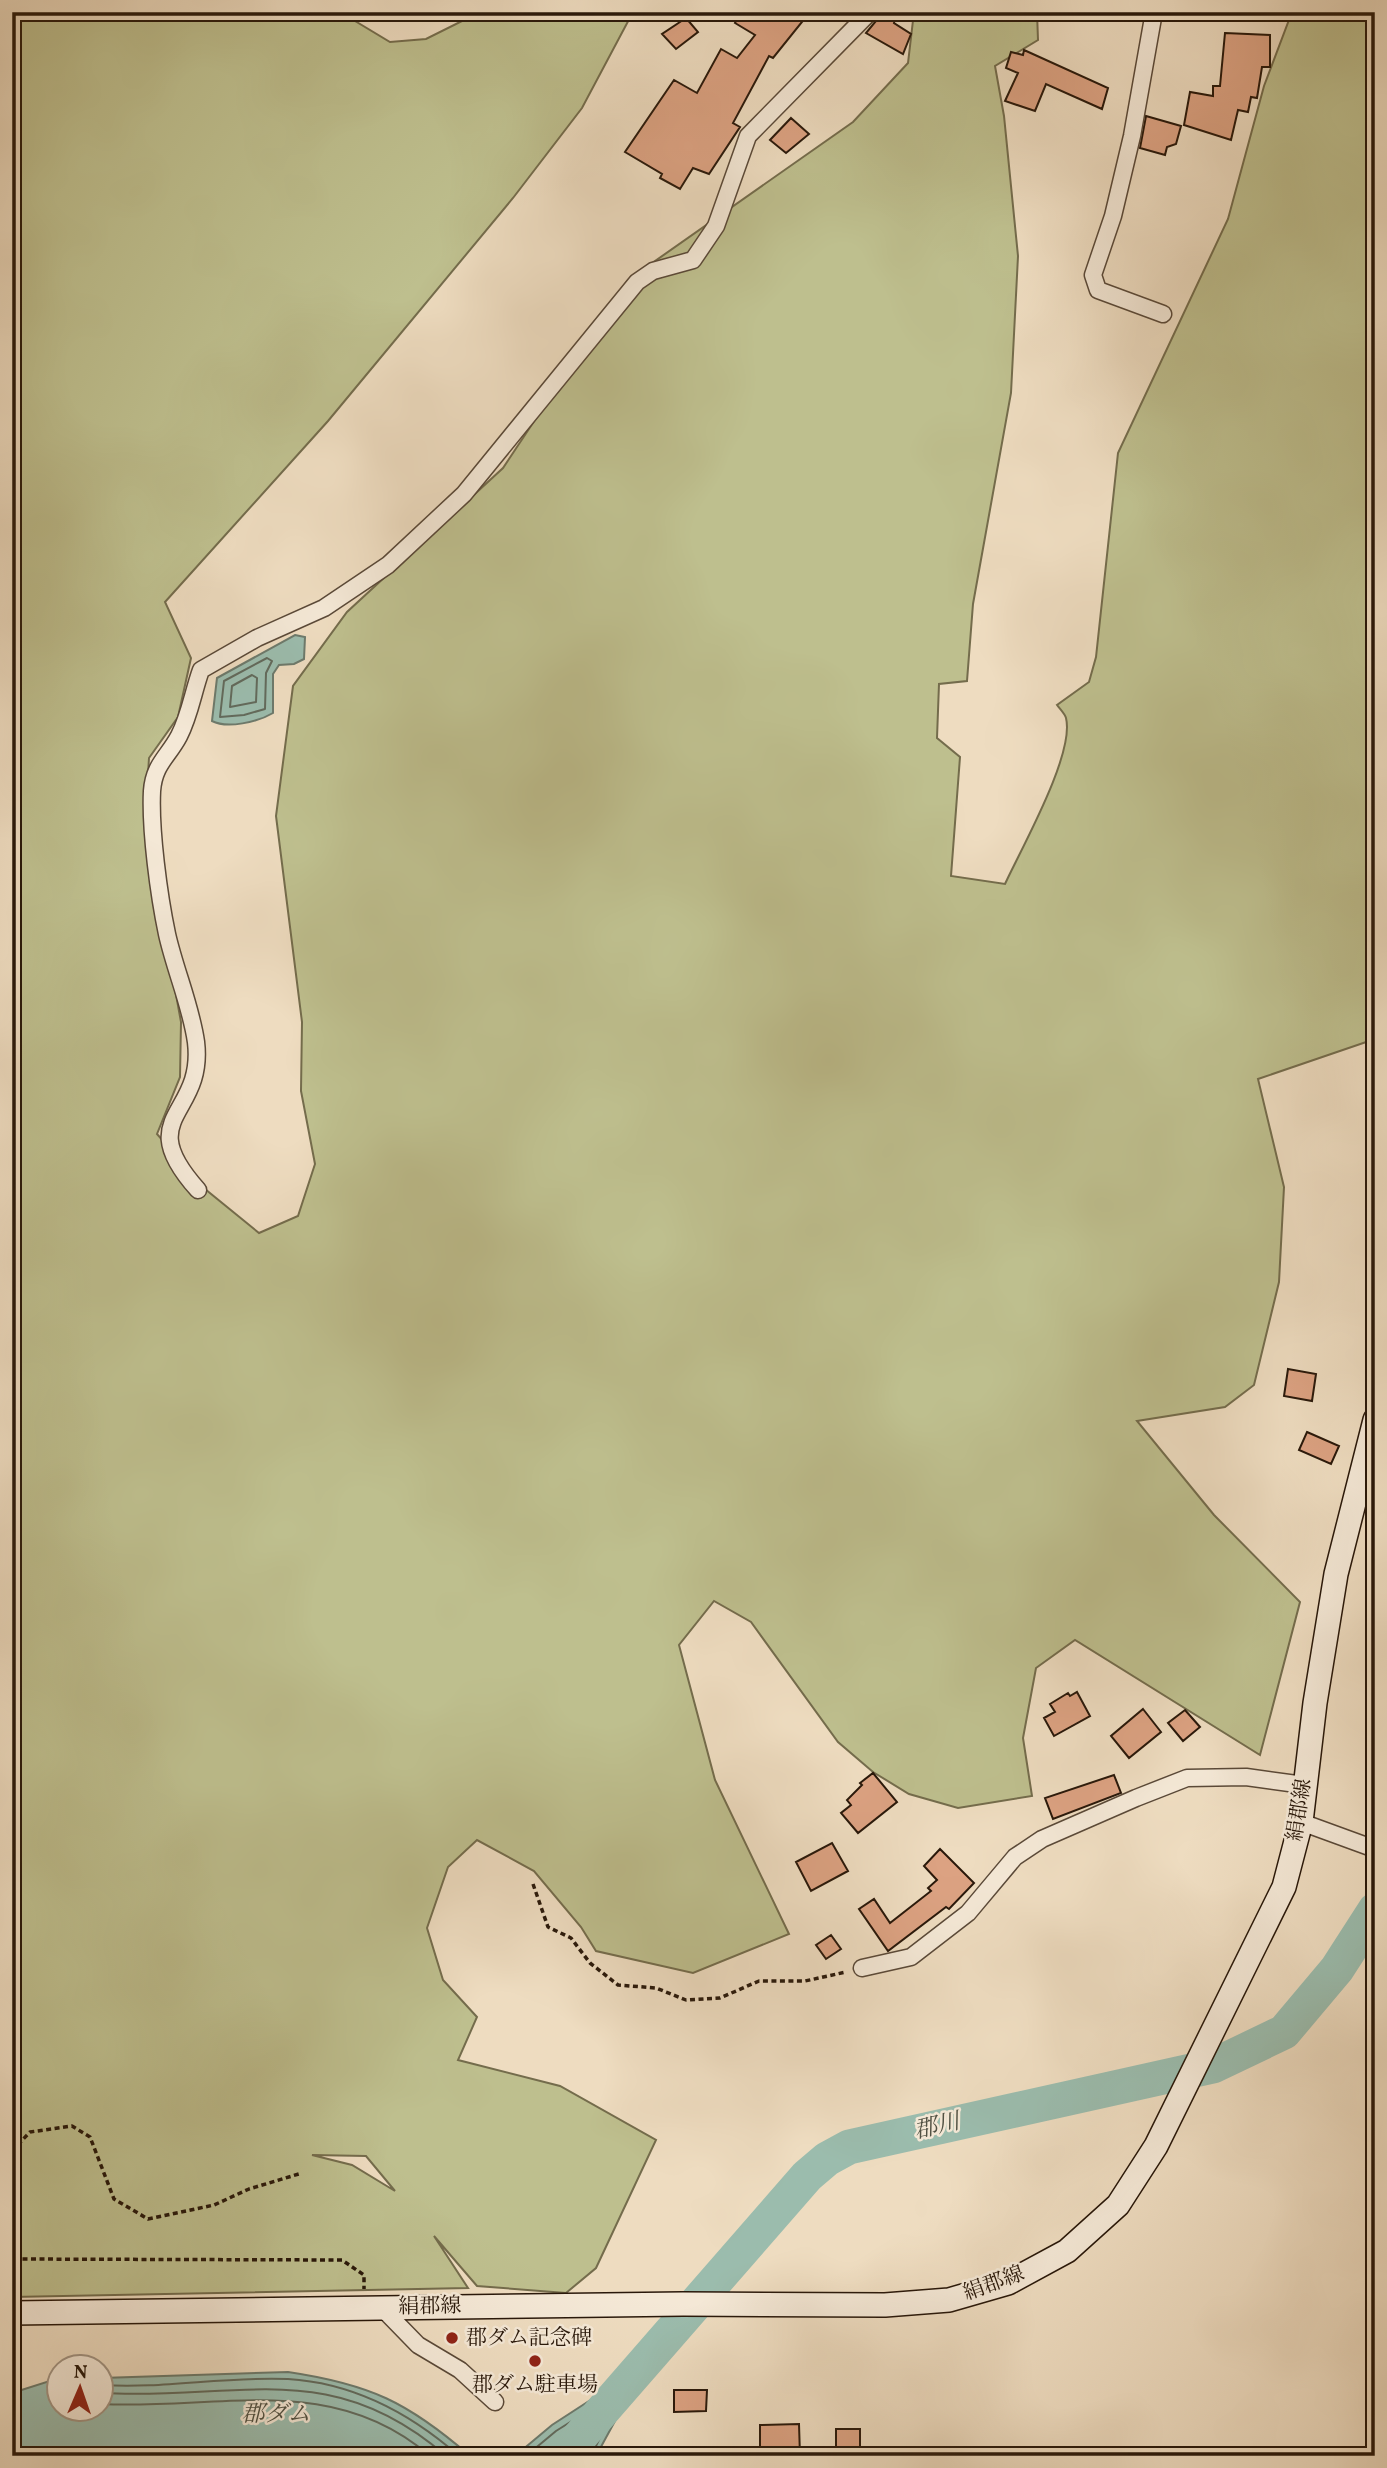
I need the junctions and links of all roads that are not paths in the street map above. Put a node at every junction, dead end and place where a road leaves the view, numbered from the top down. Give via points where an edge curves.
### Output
1 (870, 12) edge
2 (1154, 12) edge
3 (1163, 314) dead end
4 (198, 1190) dead end
5 (1375, 1420) edge
6 (1304, 1785) junction
7 (1301, 1822) junction
8 (1375, 1849) edge
9 (862, 1968) road end
10 (373, 2308) junction
11 (12, 2313) edge
12 (495, 2402) dead end

1 - 4 street via 748,136 716,226 692,260 653,271 637,282 464,494 377,573 324,608 201,670 190,712 178,738 158,763 152,791 167,932 196,1041 196,1068 167,1132 178,1167
2 - 3 street via 1132,136 1093,275 1098,290
5 - 6 main road, 絹郡線 via 1336,1574
6 - 7 main road, 絹郡線
6 - 9 street via 1246,1777 1187,1778 1136,1798 1042,1839 1015,1857 968,1913 911,1957
7 - 8 street
7 - 10 main road, 絹郡線 via 1284,1887 1156,2146 1118,2205 1067,2251 1008,2283 949,2300 885,2305
10 - 11 main road, 絹郡線
10 - 12 street via 418,2345 460,2370

